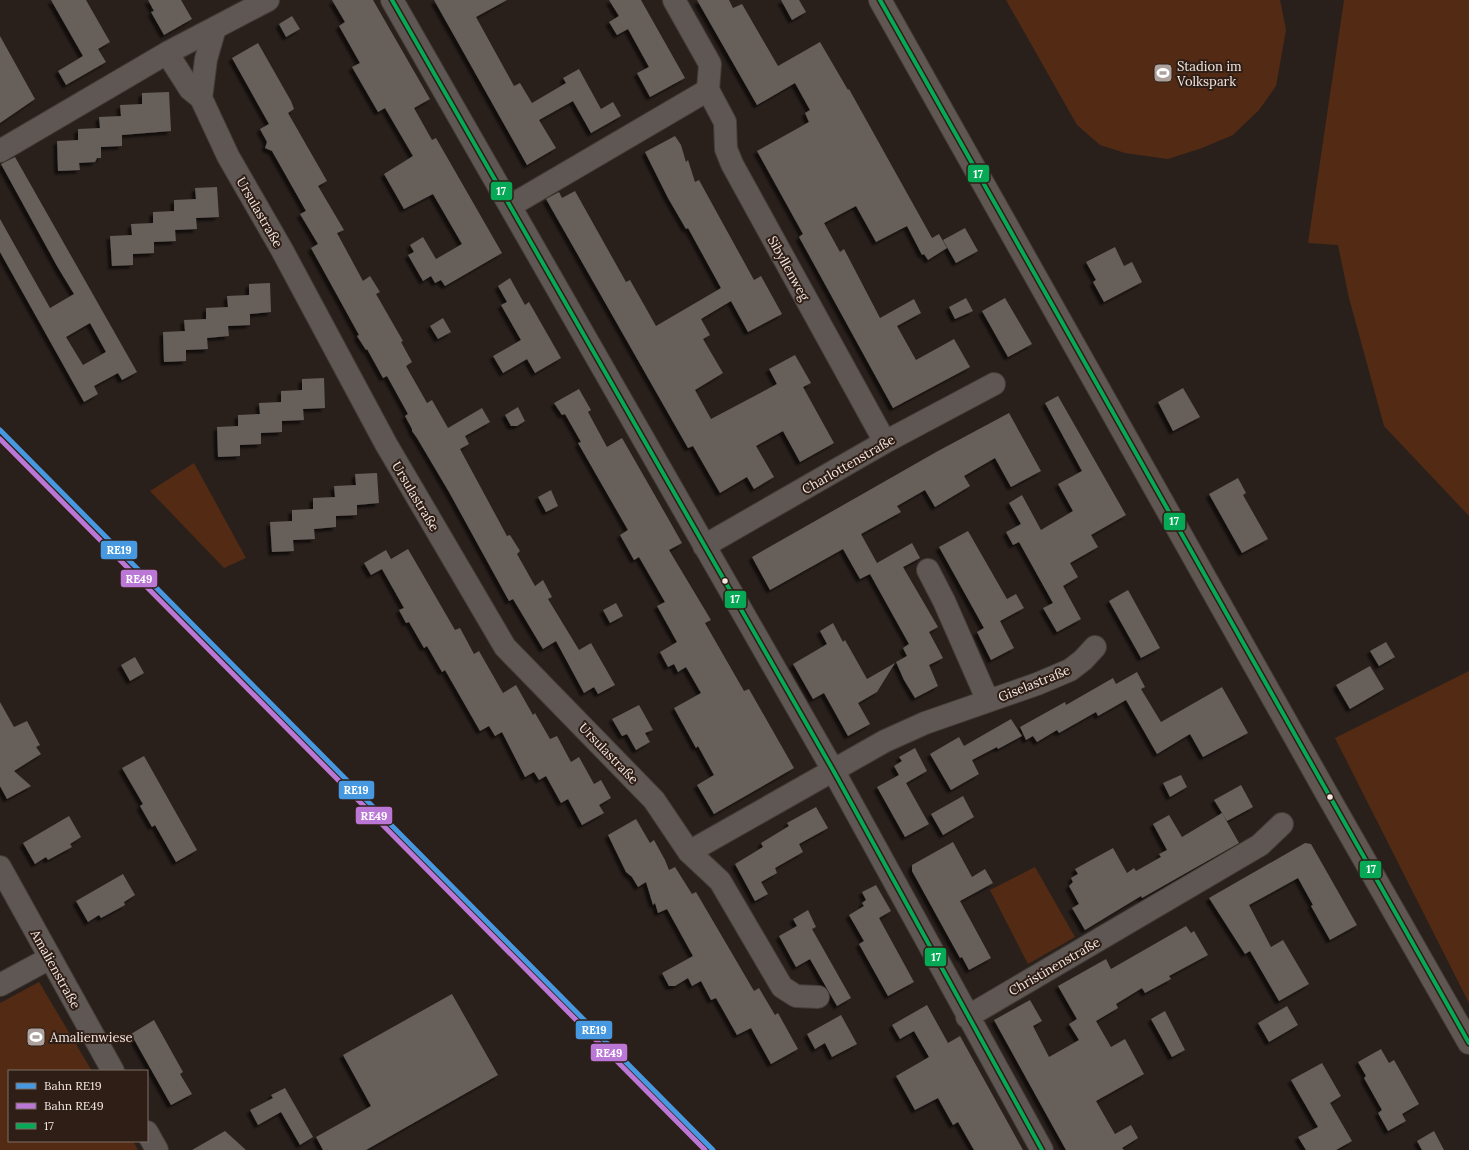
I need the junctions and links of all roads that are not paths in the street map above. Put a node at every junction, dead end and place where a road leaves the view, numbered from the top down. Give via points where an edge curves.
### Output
1 (268, 0) edge
2 (392, 0) edge
3 (674, 0) edge
4 (880, 0) edge
5 (215, 28) junction
6 (167, 53) junction
7 (708, 90) junction
8 (201, 98) junction
9 (0, 151) edge
10 (510, 206) junction
11 (994, 384) dead end
12 (885, 442) junction
13 (704, 546) junction
14 (928, 570) dead end
15 (1096, 647) dead end
16 (988, 701) junction
17 (833, 770) junction
18 (1282, 824) dead end
19 (689, 852) junction
20 (0, 868) edge
21 (50, 958) junction
22 (0, 985) edge
23 (818, 997) dead end
24 (967, 1017) junction
25 (1469, 1043) edge
26 (112, 1070) edge
27 (148, 1134) edge
28 (157, 1150) edge
29 (1042, 1150) edge

1 - 5 street
2 - 10 street
3 - 7 street via 710,64
4 - 25 main road
5 - 6 street
5 - 8 street via 206,59
6 - 8 street, Ursulastraße via 190,88
6 - 9 street
7 - 10 street
7 - 12 street, Sibyllenweg via 725,122 726,148 732,164
8 - 19 street, Ursulastraße via 228,156 282,250 386,444 505,647 654,800
10 - 13 street
11 - 12 street, Charlottenstraße
12 - 13 street, Charlottenstraße
13 - 17 street
14 - 16 street, Giselastraße
15 - 16 street, Giselastraße via 1070,670
16 - 17 street, Giselastraße via 885,741
17 - 19 street
17 - 24 street
18 - 24 street, Christinenstraße via 1260,846
19 - 23 street, Ursulastraße via 720,881 782,987 796,996
20 - 21 street, Amalienstraße
21 - 22 street
21 - 26 street, Amalienstraße
24 - 29 street
27 - 28 street

